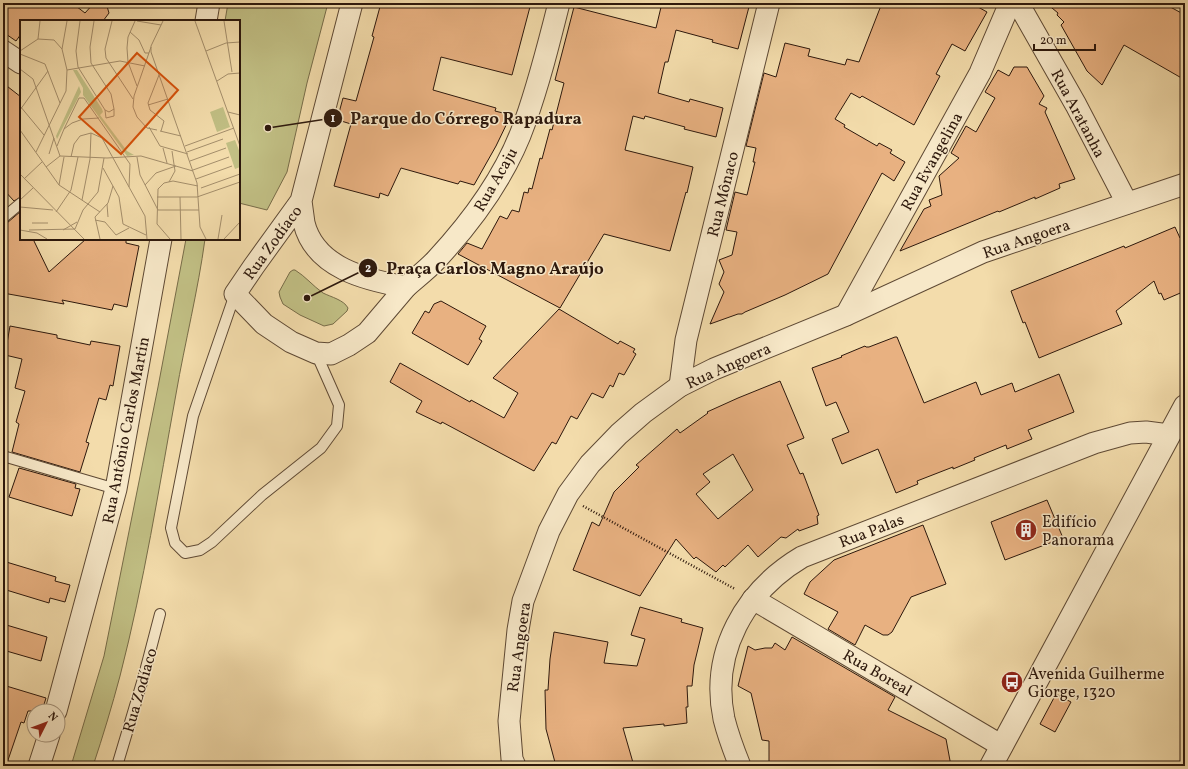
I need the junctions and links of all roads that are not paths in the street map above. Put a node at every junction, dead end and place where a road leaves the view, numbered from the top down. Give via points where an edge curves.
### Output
1 (210, 3) edge
2 (352, 3) edge
3 (559, 3) edge
4 (769, 3) edge
5 (1010, 3) edge
6 (1018, 3) edge
7 (206, 20) edge
8 (3, 51) edge
9 (20, 63) edge
10 (1185, 184) edge
11 (301, 201) junction
12 (1127, 203) junction
13 (20, 204) edge
14 (3, 218) edge
15 (161, 240) edge
16 (406, 287) junction
17 (235, 294) junction
18 (846, 315) junction
19 (316, 353) junction
20 (680, 386) junction
21 (1185, 406) edge
22 (1169, 435) junction
23 (3, 456) edge
24 (116, 489) junction
25 (753, 599) junction
26 (160, 614) dead end
27 (58, 703) edge
28 (47, 743) edge
29 (1002, 746) junction
30 (513, 764) edge
31 (39, 766) edge
32 (117, 766) edge
33 (740, 766) edge
34 (991, 766) edge

1 - 7 street
2 - 11 street, Rua Zodíaco
3 - 16 street, Rua Acaju via 540,79 525,124 511,155 472,219 436,260
4 - 20 street, Rua Mônaco via 686,340
5 - 18 street, Rua Evangelina via 980,74
6 - 12 street, Rua Aratanha via 1076,105
8 - 9 street
10 - 12 street, Rua Angoera
11 - 16 street via 305,224 312,241 323,255 355,275
11 - 17 street, Rua Zodíaco
12 - 18 street, Rua Angoera via 983,252
13 - 14 lane
15 - 24 street, Rua Antônio Carlos Martin
16 - 19 street, Rua Acaju via 367,333 331,354
17 - 19 street, Rua Acaju via 264,324 291,342
17 - 19 lane via 193,416 171,528 175,543 185,553 200,550 212,542 262,495 321,448 337,426 339,405
18 - 20 street, Rua Angoera via 714,369
20 - 30 street, Rua Angoera via 643,413 590,464 566,497 549,531 523,601 518,630 509,721
21 - 22 street
22 - 25 street, Rua Palas via 1130,433 1094,443 802,557 775,576
22 - 29 street
23 - 24 lane
24 - 27 street, Rua Antônio Carlos Martin
25 - 29 street, Rua Boreal
25 - 33 street, Rua Palas via 737,623 723,660 721,700 724,720
26 - 32 lane, Rua Zodíaco
28 - 31 street
29 - 34 street

